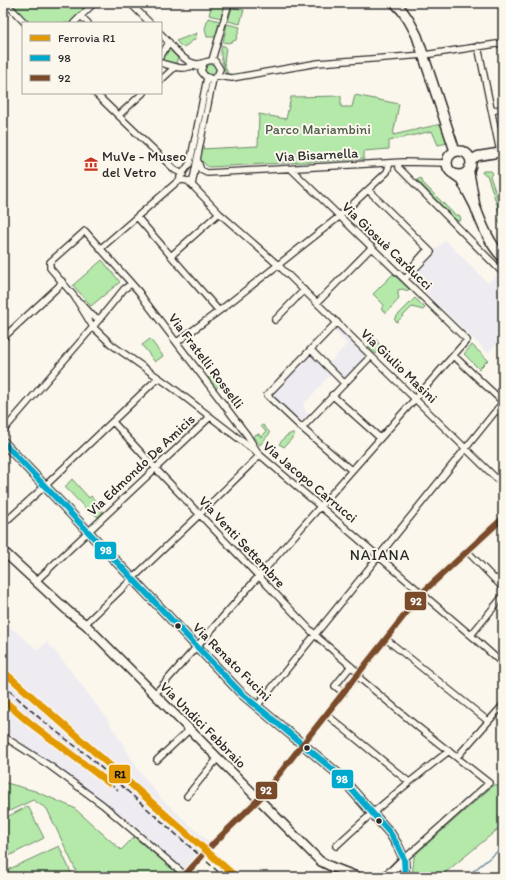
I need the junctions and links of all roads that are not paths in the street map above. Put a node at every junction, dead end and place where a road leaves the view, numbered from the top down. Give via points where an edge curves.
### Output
1 (6, 3) edge
2 (94, 3) edge
3 (130, 3) edge
4 (229, 3) edge
5 (395, 3) edge
6 (81, 16) junction
7 (24, 22) edge
8 (75, 22) edge
9 (87, 22) edge
10 (149, 22) edge
11 (162, 35) edge
12 (168, 42) junction
13 (503, 43) edge
14 (478, 46) junction
15 (162, 54) edge
16 (424, 55) junction
17 (212, 60) junction
18 (204, 63) junction
19 (162, 64) edge
20 (175, 67) junction
21 (202, 71) junction
22 (213, 78) junction
23 (162, 79) edge
24 (96, 94) edge
25 (143, 94) edge
26 (503, 108) edge
27 (492, 111) junction
28 (119, 115) junction
29 (455, 151) junction
30 (502, 152) edge
31 (197, 159) junction
32 (398, 162) junction
33 (390, 163) junction
34 (447, 163) junction
35 (470, 164) junction
36 (291, 169) junction
37 (183, 174) junction
38 (454, 174) junction
39 (178, 181) junction
40 (190, 183) junction
41 (368, 190) junction
42 (475, 206) junction
43 (219, 212) junction
44 (340, 216) junction
45 (137, 217) junction
46 (372, 247) junction
47 (100, 249) junction
48 (170, 256) junction
49 (503, 258) edge
50 (278, 265) junction
51 (503, 273) edge
52 (404, 278) junction
53 (62, 281) junction
54 (131, 284) junction
55 (304, 290) junction
56 (74, 296) junction
57 (317, 303) junction
58 (219, 311) junction
59 (100, 319) junction
60 (275, 320) dead end
61 (337, 322) junction
62 (93, 327) junction
63 (3, 338) edge
64 (177, 342) junction
65 (311, 350) junction
66 (371, 356) junction
67 (454, 356) junction
68 (158, 378) junction
69 (344, 383) junction
70 (332, 395) junction
71 (416, 399) junction
72 (503, 402) edge
73 (497, 409) junction
74 (503, 414) edge
75 (210, 417) junction
76 (113, 422) junction
77 (302, 428) junction
78 (3, 431) edge
79 (380, 438) junction
80 (3, 442) edge
81 (466, 448) junction
82 (260, 455) junction
83 (156, 469) junction
84 (351, 470) junction
85 (503, 485) edge
86 (45, 486) junction
87 (321, 506) junction
88 (200, 515) junction
89 (503, 518) edge
90 (3, 524) edge
91 (88, 531) junction
92 (3, 551) edge
93 (467, 551) junction
94 (379, 556) junction
95 (258, 577) junction
96 (134, 579) junction
97 (494, 579) junction
98 (36, 581) junction
99 (503, 581) edge
100 (503, 588) edge
101 (422, 593) junction
102 (503, 596) edge
103 (85, 624) junction
104 (315, 635) junction
105 (471, 635) junction
106 (386, 640) junction
107 (197, 646) junction
108 (503, 664) edge
109 (351, 666) junction
110 (358, 675) junction
111 (344, 692) junction
112 (154, 695) junction
113 (503, 705) edge
114 (257, 706) junction
115 (327, 714) junction
116 (488, 721) junction
117 (189, 730) junction
118 (3, 736) edge
119 (303, 744) junction
120 (449, 751) junction
121 (457, 757) junction
122 (217, 758) junction
123 (157, 760) dead end
124 (409, 782) junction
125 (187, 796) dead end
126 (259, 800) junction
127 (372, 813) junction
128 (213, 844) tunnel mouth
129 (336, 846) dead end
130 (404, 859) junction
131 (196, 863) tunnel mouth
132 (184, 876) edge
133 (358, 877) edge
134 (384, 877) edge
135 (405, 877) edge

1 - 7 street
2 - 6 street
3 - 10 street
4 - 17 street
5 - 16 main road via 410,23
6 - 8 street
6 - 9 street
11 - 12 street
12 - 15 street
12 - 18 street via 187,60 198,64
13 - 14 street
14 - 16 street
14 - 27 street
16 - 22 street via 318,64 232,78
16 - 29 main road
17 - 18 street
17 - 22 street via 218,63 220,69
18 - 21 street
19 - 20 street
20 - 21 street via 193,66
20 - 23 street
21 - 22 street via 204,76
22 - 31 street
22 - 37 street via 190,163
24 - 28 street
25 - 28 street
26 - 27 street
27 - 30 street
28 - 37 street via 175,170
29 - 34 main road via 450,154
29 - 35 main road via 465,152
30 - 35 main road via 478,156
31 - 36 street, Via Bisarnella via 201,170 207,173
31 - 40 street
32 - 33 street, Via Bisarnella
32 - 34 street, Via Bisarnella
32 - 51 street via 399,168
33 - 36 street, Via Bisarnella
33 - 41 street via 387,172
34 - 38 main road
35 - 38 main road via 464,174
35 - 42 main road via 469,173
36 - 44 street, Via Giosuè Carducci
37 - 39 street
38 - 42 main road via 464,183
39 - 40 street
39 - 45 street
40 - 43 street, Via Giulio Masini
41 - 44 street
41 - 52 street via 431,252
42 - 49 main road via 485,232
43 - 48 street
43 - 50 street, Via Giulio Masini
44 - 46 street, Via Giosuè Carducci
44 - 50 street
45 - 47 street
45 - 48 street
46 - 52 street, Via Giosuè Carducci
46 - 57 street
47 - 53 street, Via Fratelli Rosselli via 85,231 49,264
47 - 54 street, Via Fratelli Rosselli
48 - 58 street
50 - 55 street, Via Giulio Masini
50 - 58 street
52 - 67 street, Via Giosuè Carducci via 467,340
53 - 56 street
53 - 63 street
54 - 59 street
54 - 64 street, Via Fratelli Rosselli
55 - 57 street, Via Giulio Masini
55 - 60 street
56 - 59 street via 93,316
56 - 62 street, Via Jacopo Carrucci
57 - 61 street, Via Giulio Masini
58 - 64 street
59 - 62 street
61 - 65 street
61 - 66 street, Via Giulio Masini
62 - 68 street, Via Jacopo Carrucci
62 - 78 street
64 - 82 street, Via Fratelli Rosselli
65 - 69 street
65 - 77 street via 267,395
66 - 69 street
66 - 71 street, Via Giulio Masini
67 - 71 street
67 - 72 street
68 - 75 street, Via Jacopo Carrucci
68 - 76 street
69 - 70 street
70 - 77 street
70 - 79 street
71 - 79 street
71 - 81 street, Via Giulio Masini
72 - 73 street
73 - 74 street
73 - 81 street
75 - 82 street, Via Jacopo Carrucci
75 - 83 street, Via Edmondo De Amicis
76 - 83 street, Via Venti Settembre
76 - 86 street
77 - 84 street
79 - 84 street
80 - 86 main road, Via Renato Fucini
81 - 85 street, Via Giulio Masini
81 - 94 street
82 - 87 street, Via Jacopo Carrucci
82 - 88 street
83 - 88 street, Via Venti Settembre
83 - 91 street, Via Edmondo De Amicis
84 - 87 street
86 - 90 street
86 - 91 main road, Via Renato Fucini
87 - 94 street, Via Jacopo Carrucci
87 - 95 street
88 - 95 street, Via Venti Settembre
88 - 96 street
89 - 93 street
91 - 96 main road, Via Renato Fucini
91 - 98 street, Via Edmondo De Amicis
92 - 98 main road, Via Undici Febbraio
93 - 97 street
93 - 101 street
94 - 101 street, Via Jacopo Carrucci
94 - 104 street
95 - 104 street, Via Venti Settembre
95 - 107 street
96 - 103 street
96 - 107 main road, Via Renato Fucini
97 - 99 street via 500,578
97 - 100 street
98 - 103 main road, Via Undici Febbraio
101 - 105 street, Via Jacopo Carrucci
101 - 106 street
102 - 105 street
103 - 112 main road, Via Undici Febbraio
104 - 109 street, Via Venti Settembre
104 - 114 street
105 - 108 street, Via Jacopo Carrucci
106 - 110 street
106 - 116 street
107 - 112 street
107 - 114 main road, Via Renato Fucini via 241,693
109 - 110 street, Via Venti Settembre
109 - 111 street via 336,686
110 - 111 street
110 - 120 street, Via Venti Settembre
111 - 115 street
112 - 117 main road, Via Undici Febbraio
113 - 116 street
114 - 119 main road, Via Renato Fucini
115 - 119 street
115 - 124 street
116 - 121 street
117 - 122 main road, Via Undici Febbraio
117 - 123 street
118 - 132 street via 50,766 103,806
119 - 126 street
119 - 127 main road, Via Renato Fucini via 333,769
120 - 121 street, Via Venti Settembre
120 - 124 street
121 - 130 street, Via Venti Settembre via 489,783
122 - 125 street
122 - 126 main road, Via Undici Febbraio
124 - 127 street
126 - 128 street
126 - 133 main road, Via Undici Febbraio via 320,860
127 - 129 street
127 - 130 main road, Via Renato Fucini via 390,833
130 - 134 main road
130 - 135 main road, Via Renato Fucini
131 - 132 street

